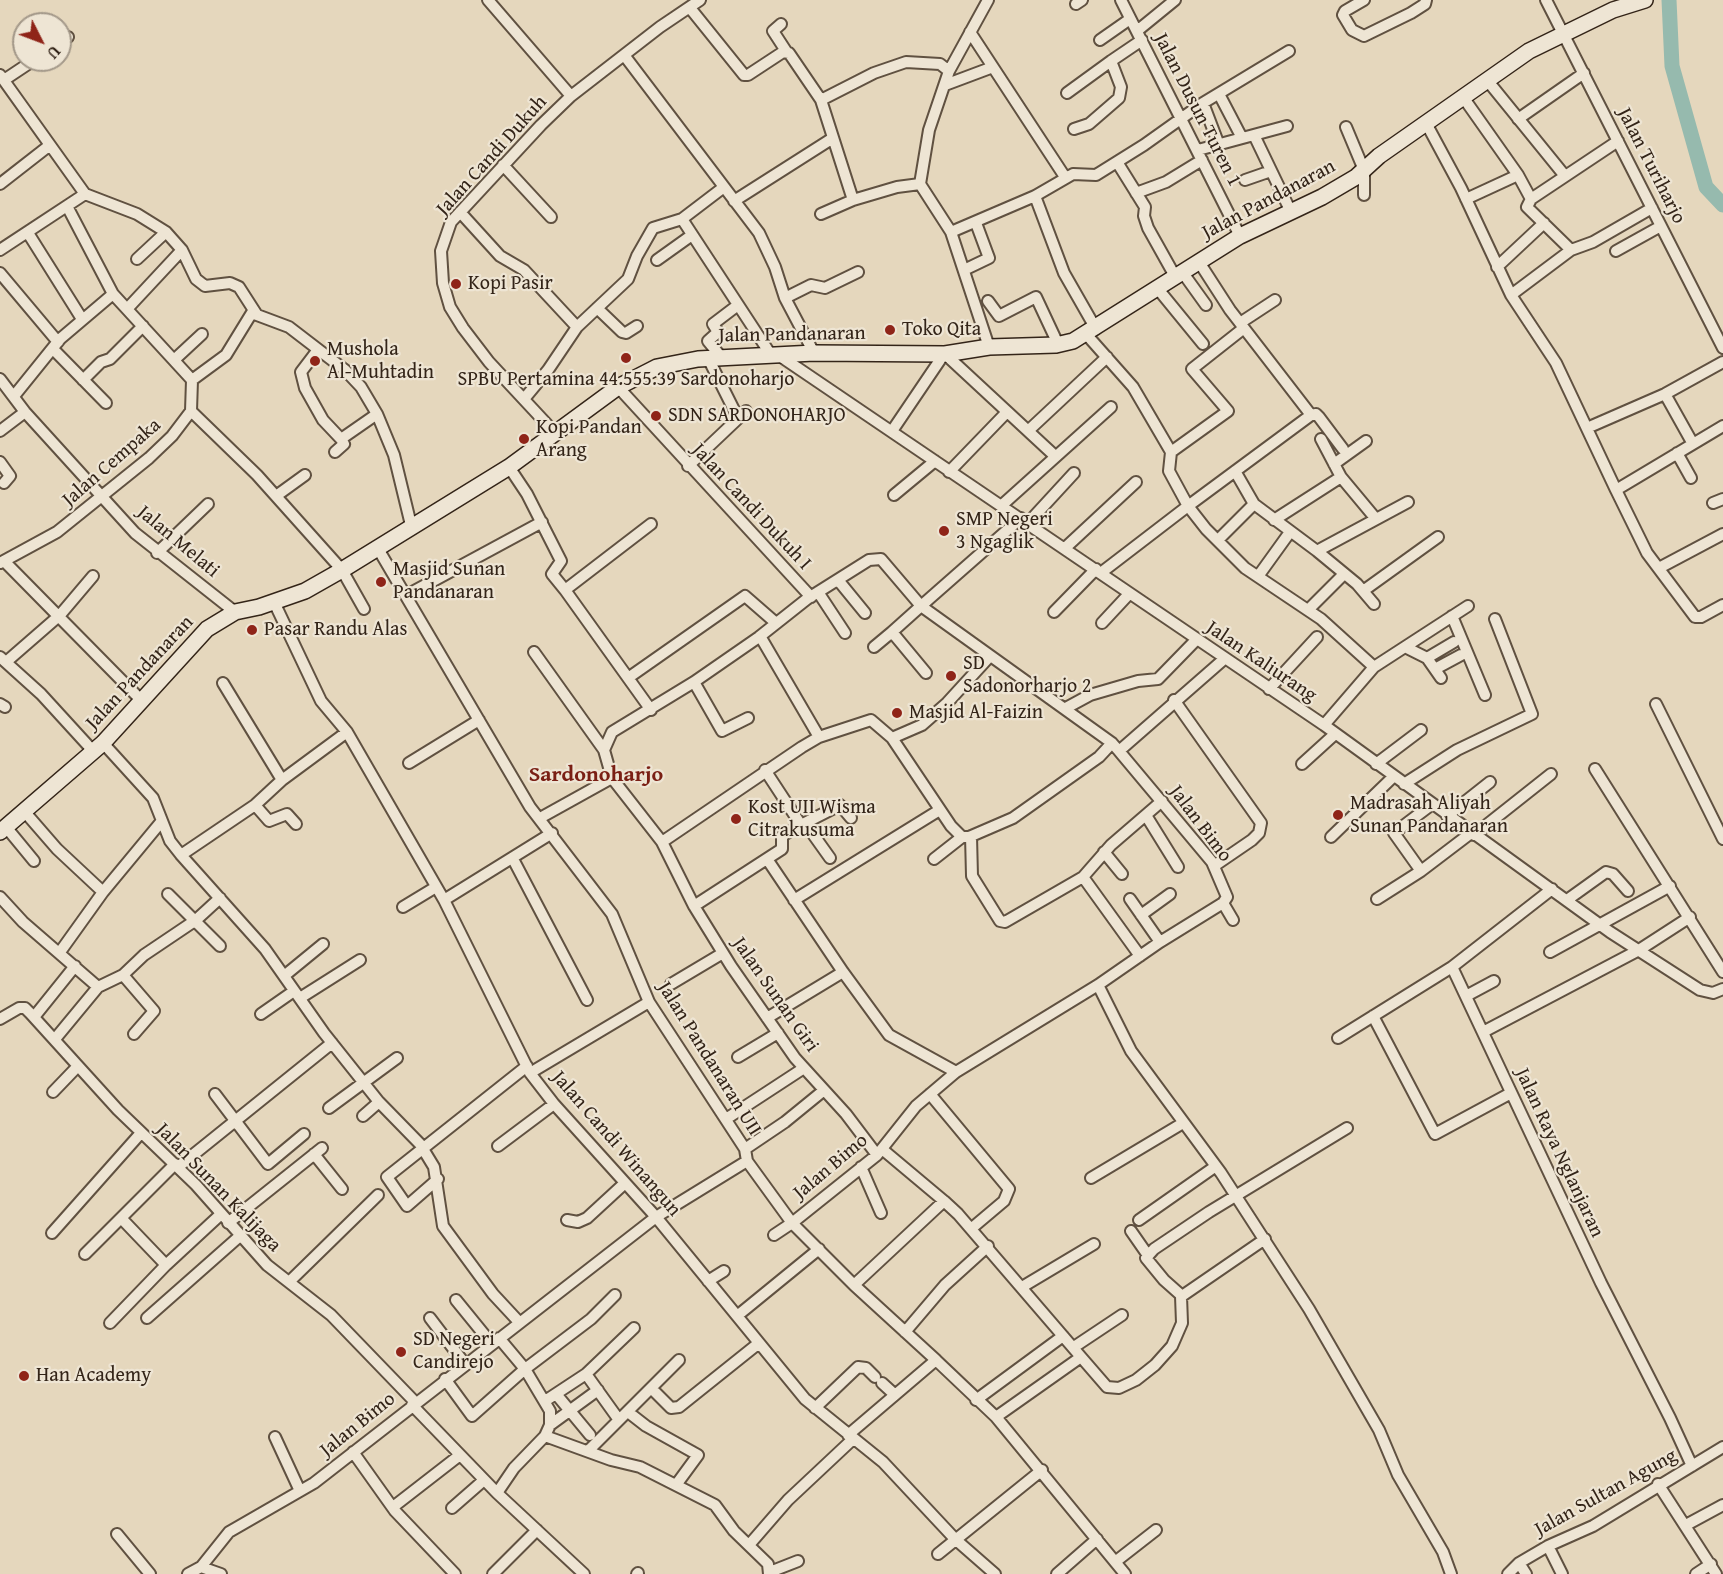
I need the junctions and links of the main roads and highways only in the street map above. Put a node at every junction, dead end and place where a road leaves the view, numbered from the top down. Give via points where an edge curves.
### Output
1 (1642, 0) edge
2 (3, 830) edge

1 - 2 main road, Jalan Pandanaran via 1529,51 1322,197 1240,236 1073,341 989,347 942,357 814,353 715,358 657,367 618,387 509,467 342,570 305,591 235,612 207,629 98,748

